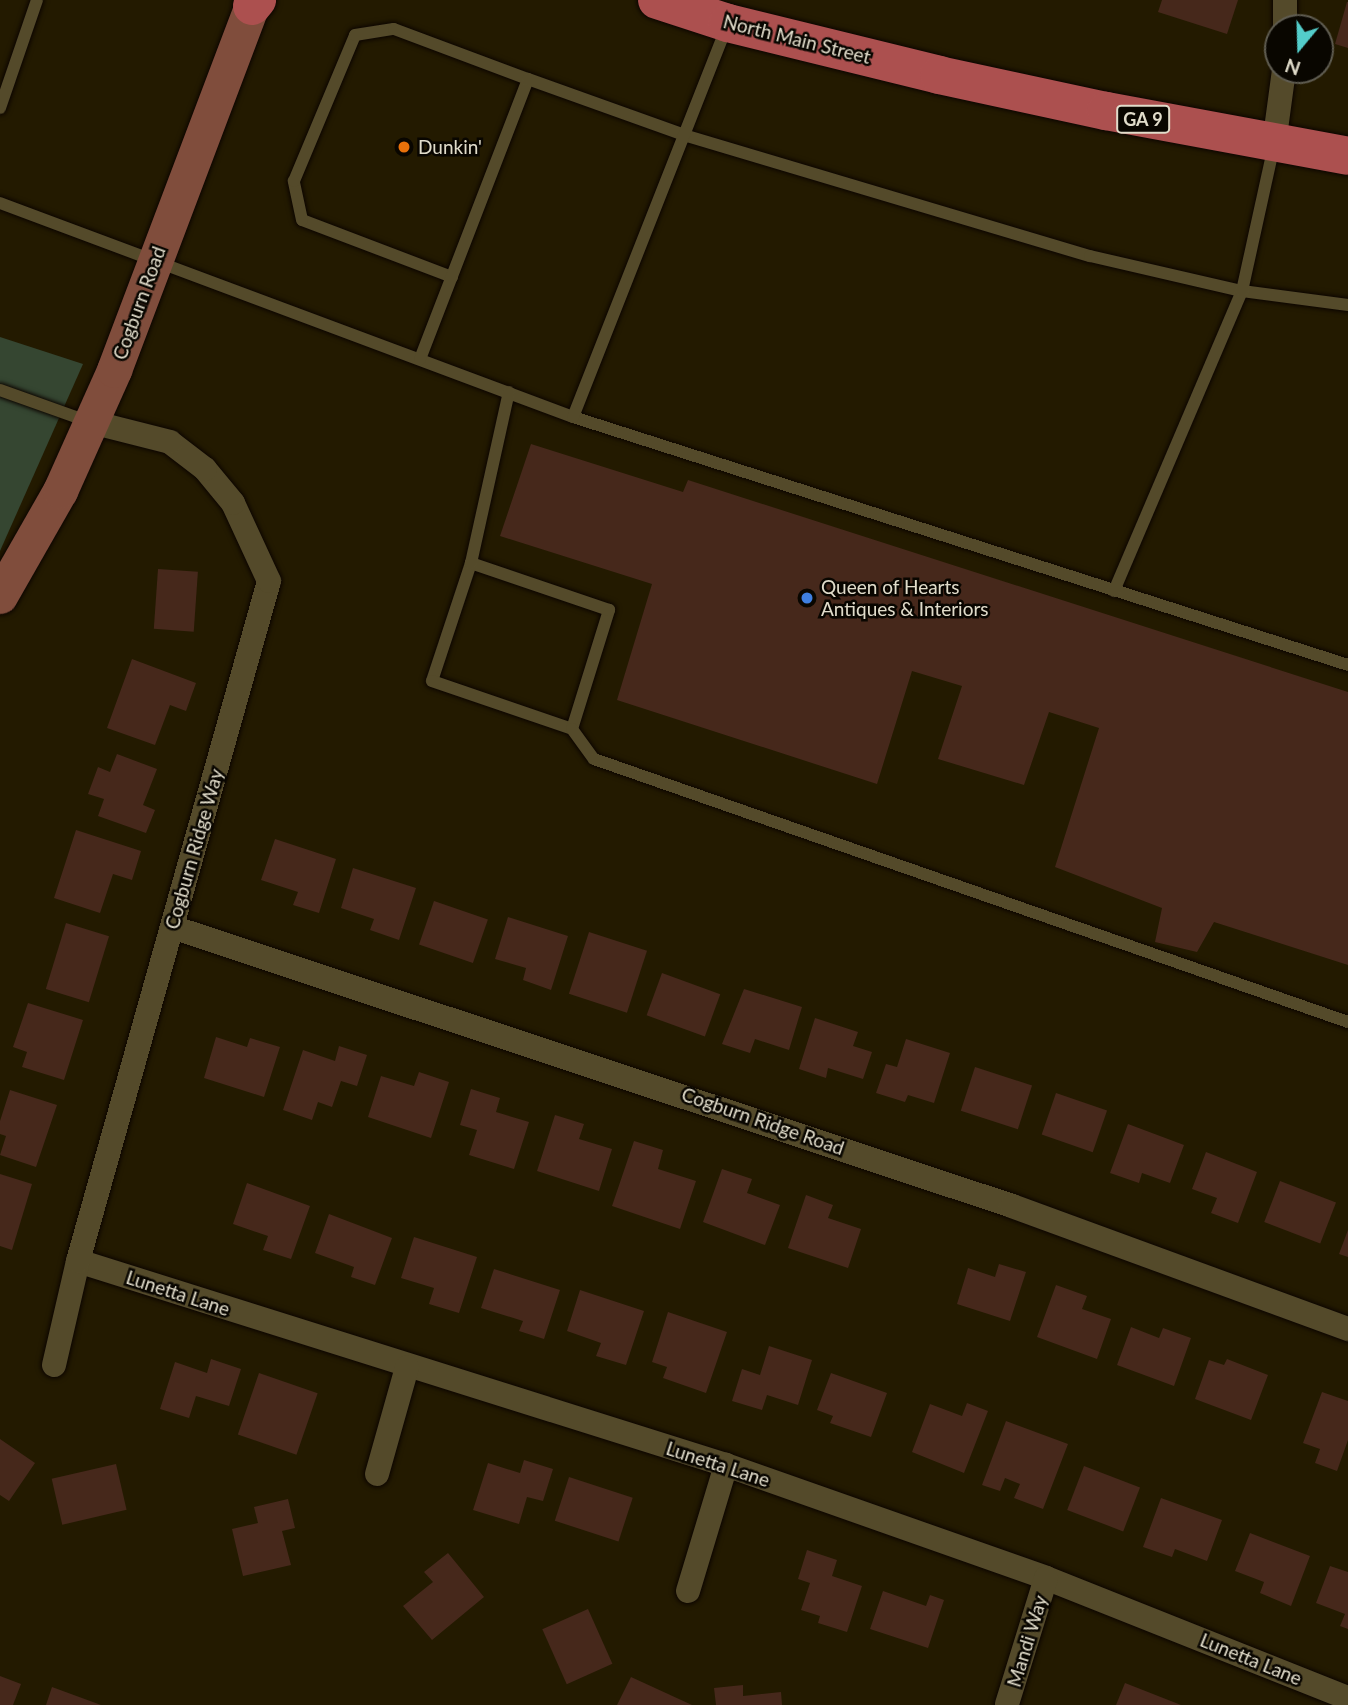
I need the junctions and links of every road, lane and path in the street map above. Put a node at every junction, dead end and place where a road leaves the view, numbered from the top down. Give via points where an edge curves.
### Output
1 (37, 0) edge
2 (657, 0) edge
3 (255, 2) edge
4 (734, 12) edge
5 (528, 79) junction
6 (1282, 84) edge
7 (0, 108) edge
8 (687, 136) junction
9 (1274, 144) junction
10 (1348, 156) edge
11 (0, 203) edge
12 (155, 259) junction
13 (452, 276) junction
14 (1242, 291) junction
15 (1348, 305) edge
16 (420, 359) junction
17 (0, 390) edge
18 (509, 392) junction
19 (573, 417) junction
20 (91, 422) junction
21 (471, 563) junction
22 (1114, 591) junction
23 (0, 596) edge
24 (1348, 665) edge
25 (572, 729) junction
26 (173, 928) junction
27 (1348, 1021) edge
28 (78, 1261) junction
29 (1348, 1329) edge
30 (54, 1365) dead end
31 (407, 1367) junction
32 (726, 1465) junction
33 (377, 1474) dead end
34 (1046, 1578) junction
35 (688, 1591) dead end
36 (1348, 1698) edge
37 (1007, 1704) edge

1 - 7 lane
2 - 4 main road, North Main Street / GA 9
3 - 12 street, Cogburn Road
4 - 8 lane
4 - 9 main road, North Main Street / GA 9 via 939,75
5 - 8 lane
5 - 13 lane
5 - 13 lane via 394,29 355,35 294,181 302,220
6 - 9 street
8 - 14 lane via 1090,256
8 - 19 lane
9 - 10 main road, North Main Street / GA 9
9 - 14 lane
11 - 12 lane
12 - 16 lane
12 - 20 street, Cogburn Road
13 - 16 lane
14 - 15 lane
14 - 22 lane
16 - 18 lane
17 - 20 lane
18 - 19 lane
18 - 21 lane
19 - 22 lane
20 - 23 street, Cogburn Road via 60,491
20 - 26 street, Cogburn Ridge Way via 170,442 205,469 233,503 269,581
21 - 25 lane via 609,610
21 - 25 lane via 432,681
22 - 24 lane
25 - 27 lane via 594,759
26 - 28 street, Cogburn Ridge Way
26 - 29 street, Cogburn Ridge Road via 998,1201
28 - 30 street, Cogburn Ridge Way
28 - 31 street, Lunetta Lane
31 - 32 street, Lunetta Lane
31 - 33 street
32 - 34 street, Lunetta Lane
32 - 35 street
34 - 36 street, Lunetta Lane
34 - 37 street, Mandi Way

